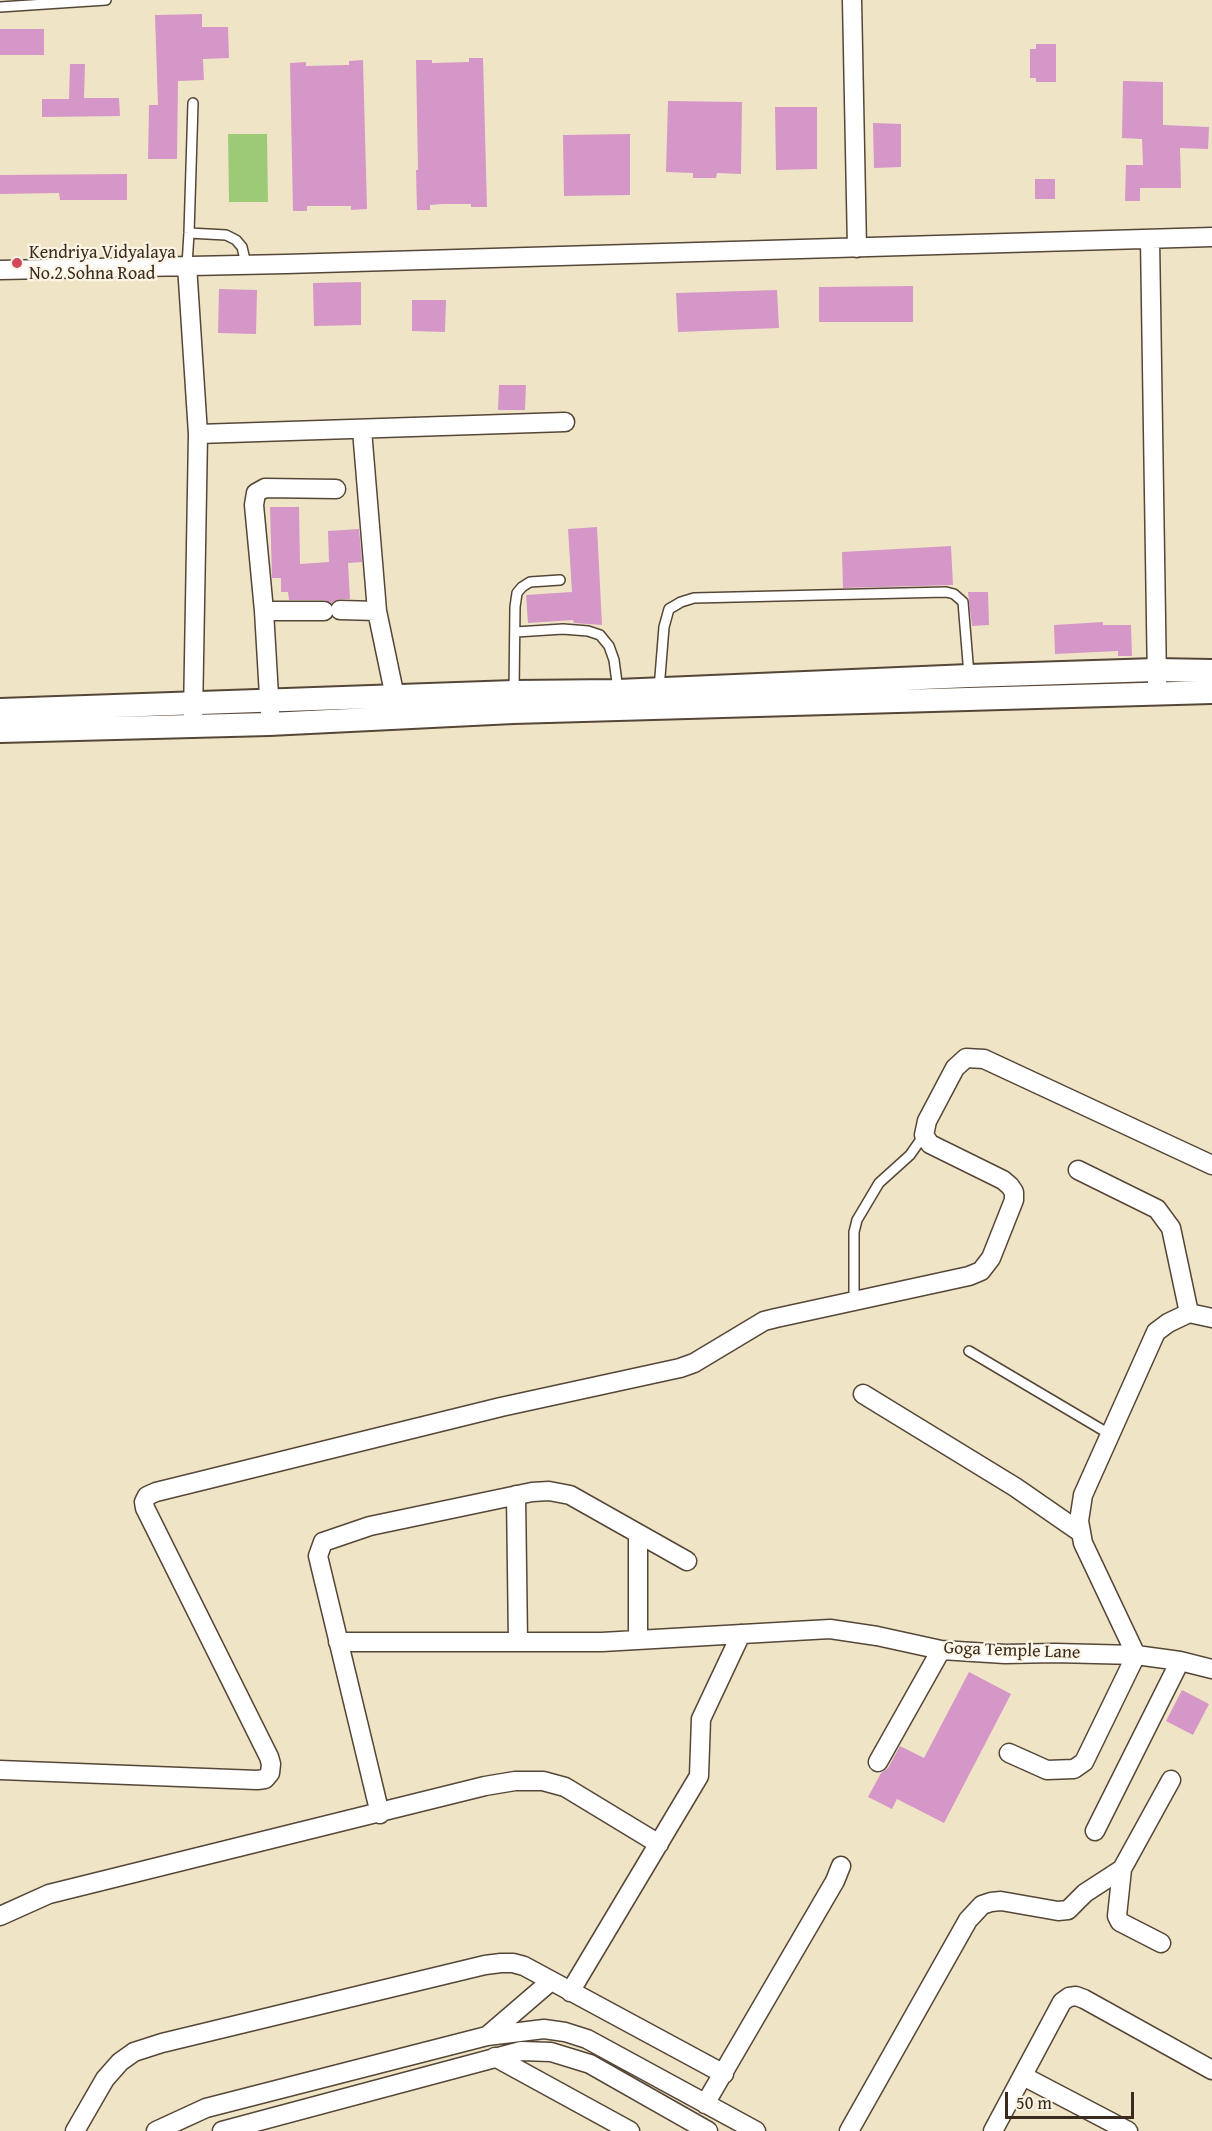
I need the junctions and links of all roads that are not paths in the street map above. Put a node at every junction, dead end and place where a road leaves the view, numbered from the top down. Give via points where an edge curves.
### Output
1 (106, 0) edge
2 (852, 0) edge
3 (0, 7) edge
4 (193, 103) dead end
5 (189, 233) junction
6 (1212, 237) edge
7 (1150, 239) junction
8 (857, 248) junction
9 (246, 264) junction
10 (187, 266) junction
11 (0, 270) edge
12 (565, 422) dead end
13 (362, 430) junction
14 (198, 434) junction
15 (336, 489) dead end
16 (560, 580) dead end
17 (264, 611) junction
18 (377, 612) junction
19 (516, 632) junction
20 (1212, 671) edge
21 (969, 676) junction
22 (1157, 681) junction
23 (659, 688) junction
24 (618, 691) junction
25 (1212, 692) edge
26 (395, 697) junction
27 (513, 702) junction
28 (0, 710) edge
29 (270, 712) junction
30 (193, 713) junction
31 (0, 730) edge
32 (924, 1135) junction
33 (1212, 1165) edge
34 (1078, 1170) dead end
35 (854, 1301) junction
36 (1189, 1313) junction
37 (1212, 1318) edge
38 (969, 1351) dead end
39 (863, 1395) dead end
40 (1110, 1435) junction
41 (516, 1495) junction
42 (1080, 1532) junction
43 (638, 1533) junction
44 (687, 1561) dead end
45 (741, 1634) junction
46 (638, 1640) junction
47 (339, 1642) junction
48 (518, 1642) junction
49 (941, 1650) junction
50 (1136, 1656) junction
51 (1180, 1661) junction
52 (1212, 1669) edge
53 (1009, 1753) dead end
54 (878, 1762) dead end
55 (0, 1770) edge
56 (1171, 1780) dead end
57 (380, 1814) junction
58 (1095, 1832) dead end
59 (659, 1844) junction
60 (841, 1866) dead end
61 (1122, 1869) junction
62 (0, 1916) edge
63 (1161, 1944) dead end
64 (551, 1981) junction
65 (570, 1992) junction
66 (487, 2036) junction
67 (495, 2057) junction
68 (1212, 2070) edge
69 (724, 2074) junction
70 (1023, 2076) junction
71 (705, 2104) junction
72 (75, 2131) edge
73 (156, 2131) edge
74 (222, 2131) edge
75 (630, 2131) edge
76 (708, 2131) edge
77 (756, 2131) edge
78 (849, 2131) edge
79 (993, 2131) edge
80 (1128, 2131) edge

1 - 3 lane
2 - 8 street
4 - 5 lane
5 - 9 lane via 226,235 236,240
5 - 10 lane
6 - 7 street
7 - 8 street
7 - 22 street
8 - 9 street
9 - 10 street
10 - 11 street
10 - 14 street
12 - 13 street
13 - 14 street
13 - 18 street
14 - 30 street
15 - 17 street via 265,488 256,493
16 - 19 lane via 531,582 522,587 515,607
17 - 18 street
17 - 29 street
18 - 26 street
19 - 24 lane via 563,629 600,635 614,660
19 - 27 lane
20 - 22 street
21 - 22 street
21 - 23 street
21 - 23 lane via 963,602 954,594 694,598 669,609
22 - 25 street
22 - 27 street
23 - 24 street
24 - 27 street
26 - 27 street
26 - 29 street
27 - 29 street
28 - 30 street
29 - 30 street
30 - 31 street
32 - 33 street via 927,1121 955,1068 966,1058 976,1057
32 - 35 lane via 910,1155 879,1183 857,1220
32 - 35 street via 930,1144 1003,1180 1014,1192 991,1258 969,1276
34 - 36 street via 1157,1209 1171,1228
35 - 55 street via 764,1321 680,1368 501,1407 147,1496 145,1509 269,1757 270,1773 257,1780
36 - 37 street
36 - 40 street via 1156,1332
38 - 40 lane
39 - 42 street
40 - 42 street via 1083,1495
41 - 43 street via 549,1491 570,1495
41 - 47 street via 370,1526 323,1542 318,1556
41 - 48 street
42 - 50 street
43 - 44 street
43 - 46 street
45 - 46 street, Goga Temple Lane
45 - 49 street, Goga Temple Lane via 830,1629
45 - 59 street via 701,1719 699,1776
46 - 48 street, Goga Temple Lane
47 - 48 street, Goga Temple Lane
47 - 57 street
49 - 50 street, Goga Temple Lane
49 - 54 street
50 - 51 street, Goga Temple Lane
50 - 53 street via 1084,1762 1074,1769 1047,1770
51 - 52 street, Goga Temple Lane
51 - 58 street
56 - 61 street
57 - 59 street via 485,1786 543,1781 565,1787
57 - 62 street via 50,1894
59 - 65 street
60 - 69 street
61 - 63 street via 1117,1916 1120,1922
61 - 78 street via 1085,1893 1068,1910 1001,1901 982,1905 952,1946
64 - 65 street
64 - 66 street
64 - 72 street via 513,1963 485,1965 134,2052 105,2079
65 - 69 street
66 - 71 street via 544,2029 565,2032 587,2039
66 - 73 street via 206,2108
67 - 74 street
67 - 75 street
67 - 76 street via 521,2051 551,2052 590,2064
68 - 70 street via 1076,1995 1062,2002
69 - 71 street
70 - 79 street
70 - 80 street
71 - 77 street

